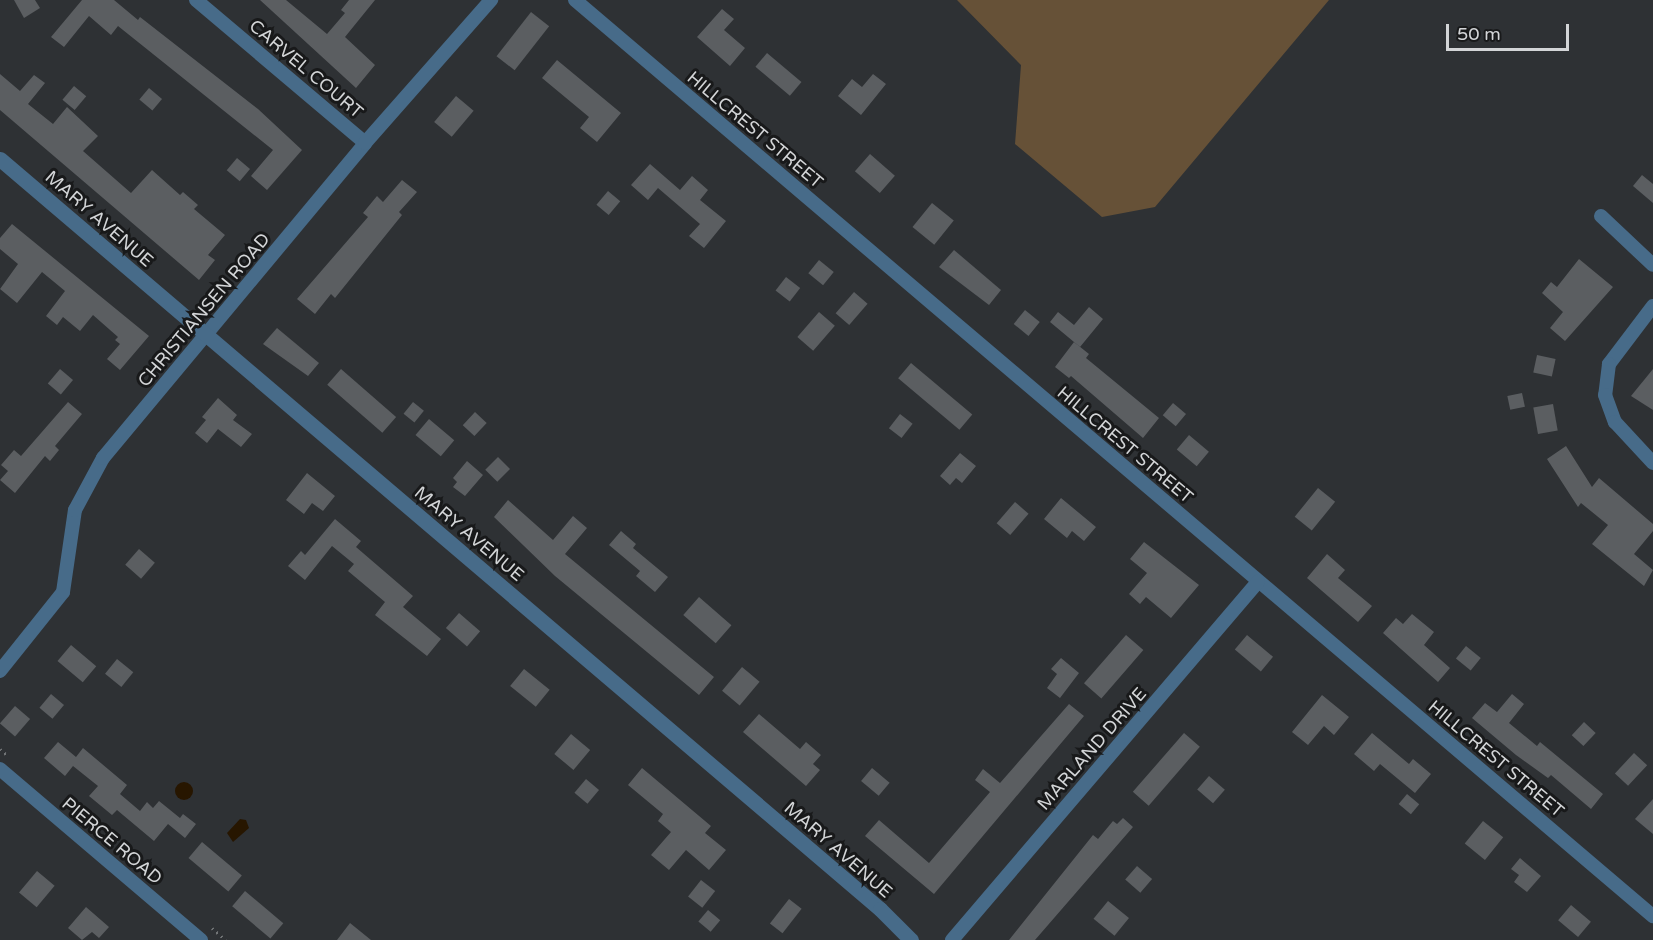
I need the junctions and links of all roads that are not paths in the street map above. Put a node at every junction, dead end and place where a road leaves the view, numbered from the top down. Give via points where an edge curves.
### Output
1 (196, 0) edge
2 (491, 0) edge
3 (575, 0) edge
4 (365, 143) junction
5 (0, 159) edge
6 (1601, 216) dead end
7 (1653, 265) edge
8 (1653, 306) edge
9 (206, 336) junction
10 (1653, 463) edge
11 (1258, 582) junction
12 (0, 671) edge
13 (0, 770) edge
14 (1653, 916) edge
15 (201, 940) edge
16 (911, 940) edge
17 (952, 940) edge

1 - 4 street, CARVEL COURT
2 - 4 street, CHRISTIANSEN ROAD
3 - 11 street, HILLCREST STREET
4 - 9 street, CHRISTIANSEN ROAD
5 - 9 street, MARY AVENUE
6 - 7 street
8 - 10 street via 1609,364 1605,395 1615,422
9 - 12 street, CHRISTIANSEN ROAD via 102,458 75,510 63,592
9 - 16 street, MARY AVENUE via 880,909
11 - 14 street, HILLCREST STREET
11 - 17 street, MARLAND DRIVE
13 - 15 street, PIERCE ROAD

